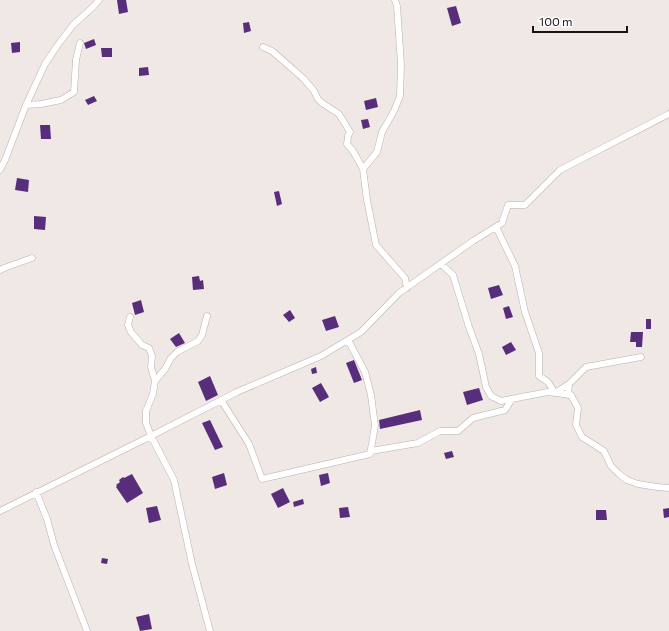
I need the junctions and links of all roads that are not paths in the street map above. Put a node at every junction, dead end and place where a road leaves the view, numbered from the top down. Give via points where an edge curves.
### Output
1 (99, 0) edge
2 (395, 0) edge
3 (80, 43) dead end
4 (263, 47) dead end
5 (26, 105) junction
6 (669, 114) edge
7 (363, 169) junction
8 (0, 170) edge
9 (496, 227) junction
10 (32, 258) dead end
11 (441, 264) junction
12 (0, 270) edge
13 (406, 288) junction
14 (207, 316) dead end
15 (130, 317) dead end
16 (348, 340) junction
17 (641, 357) dead end
18 (155, 381) junction
19 (569, 384) junction
20 (555, 393) junction
21 (568, 395) junction
22 (512, 399) junction
23 (221, 400) junction
24 (151, 436) junction
25 (371, 451) junction
26 (669, 488) edge
27 (36, 492) junction
28 (0, 511) edge
29 (87, 631) edge
30 (210, 631) edge

1 - 5 street via 73,25 57,46 45,64
2 - 7 street via 401,64 400,96 382,132 378,152
3 - 5 street via 74,92 61,100
4 - 7 street via 272,51 304,79 322,103 339,114 350,132 347,144
5 - 8 street
6 - 9 street via 560,170 525,206 508,205 502,223
7 - 13 street via 376,245 405,278
9 - 11 street
9 - 20 street via 515,266 525,312 539,353 539,376 548,382
10 - 12 street
11 - 13 street
11 - 22 street via 453,275 490,396 501,401
13 - 16 street via 362,332
14 - 18 street via 198,341 177,352
15 - 18 street via 128,325 131,332 142,345 149,348
16 - 23 street via 322,356
16 - 25 street via 365,372 371,394 374,426
17 - 19 street via 586,367
18 - 24 street via 146,411 146,424
19 - 20 street
19 - 21 street
20 - 21 street
20 - 22 street
21 - 26 street via 578,408 576,425 582,437 604,451 618,474 638,484
22 - 25 street via 505,410 473,418 458,430 440,432 418,442
23 - 24 street
23 - 25 street via 249,444 262,480 370,454
24 - 27 street
24 - 30 street via 174,480
27 - 28 street
27 - 29 street

